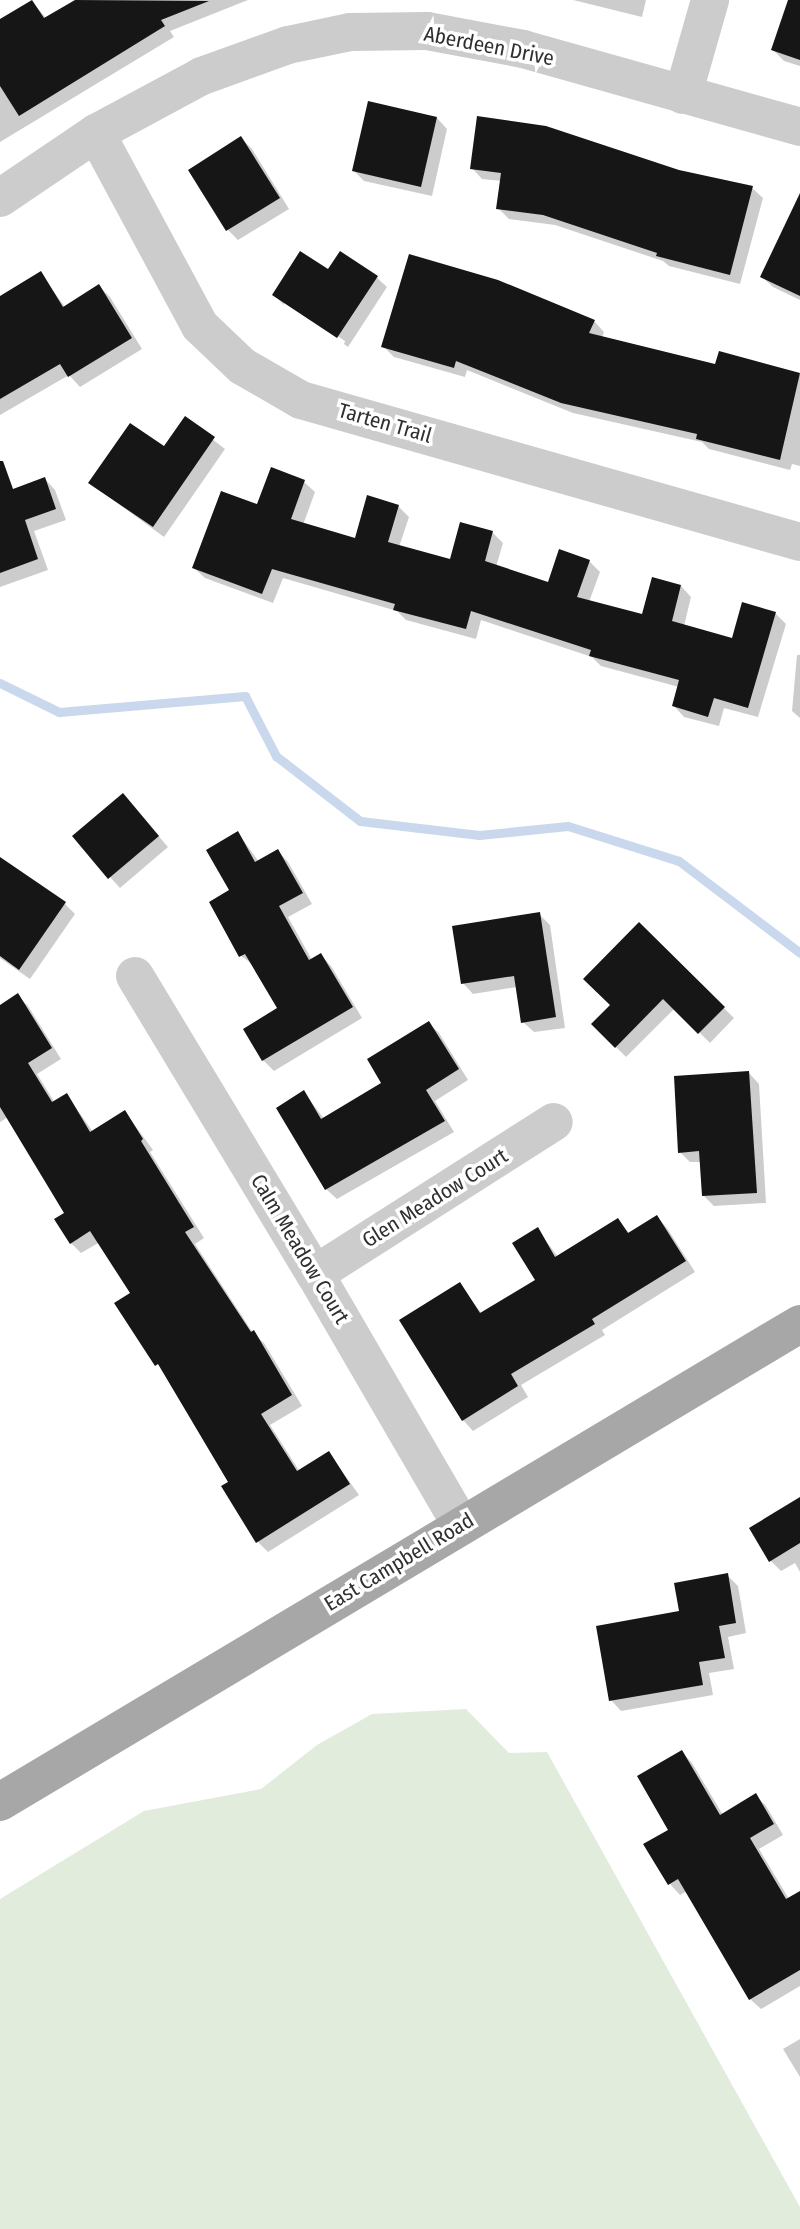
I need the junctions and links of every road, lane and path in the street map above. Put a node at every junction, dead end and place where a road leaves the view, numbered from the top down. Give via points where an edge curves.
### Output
1 (710, 0) edge
2 (683, 95) junction
3 (800, 127) edge
4 (96, 133) junction
5 (0, 198) edge
6 (800, 542) edge
7 (135, 976) dead end
8 (555, 1122) dead end
9 (315, 1274) junction
10 (800, 1324) edge
11 (460, 1525) junction
12 (0, 1802) edge

1 - 2 street
2 - 3 street, Aberdeen Drive
2 - 4 street, Aberdeen Drive via 500,45 427,31 350,32 288,44 202,76
4 - 5 street, Aberdeen Drive
4 - 6 street, Tarten Trail via 200,326 242,366 301,400
7 - 9 street, Calm Meadow Court
8 - 9 street, Glen Meadow Court
9 - 11 street, Calm Meadow Court
10 - 11 main road, East Campbell Road
11 - 12 main road, East Campbell Road

